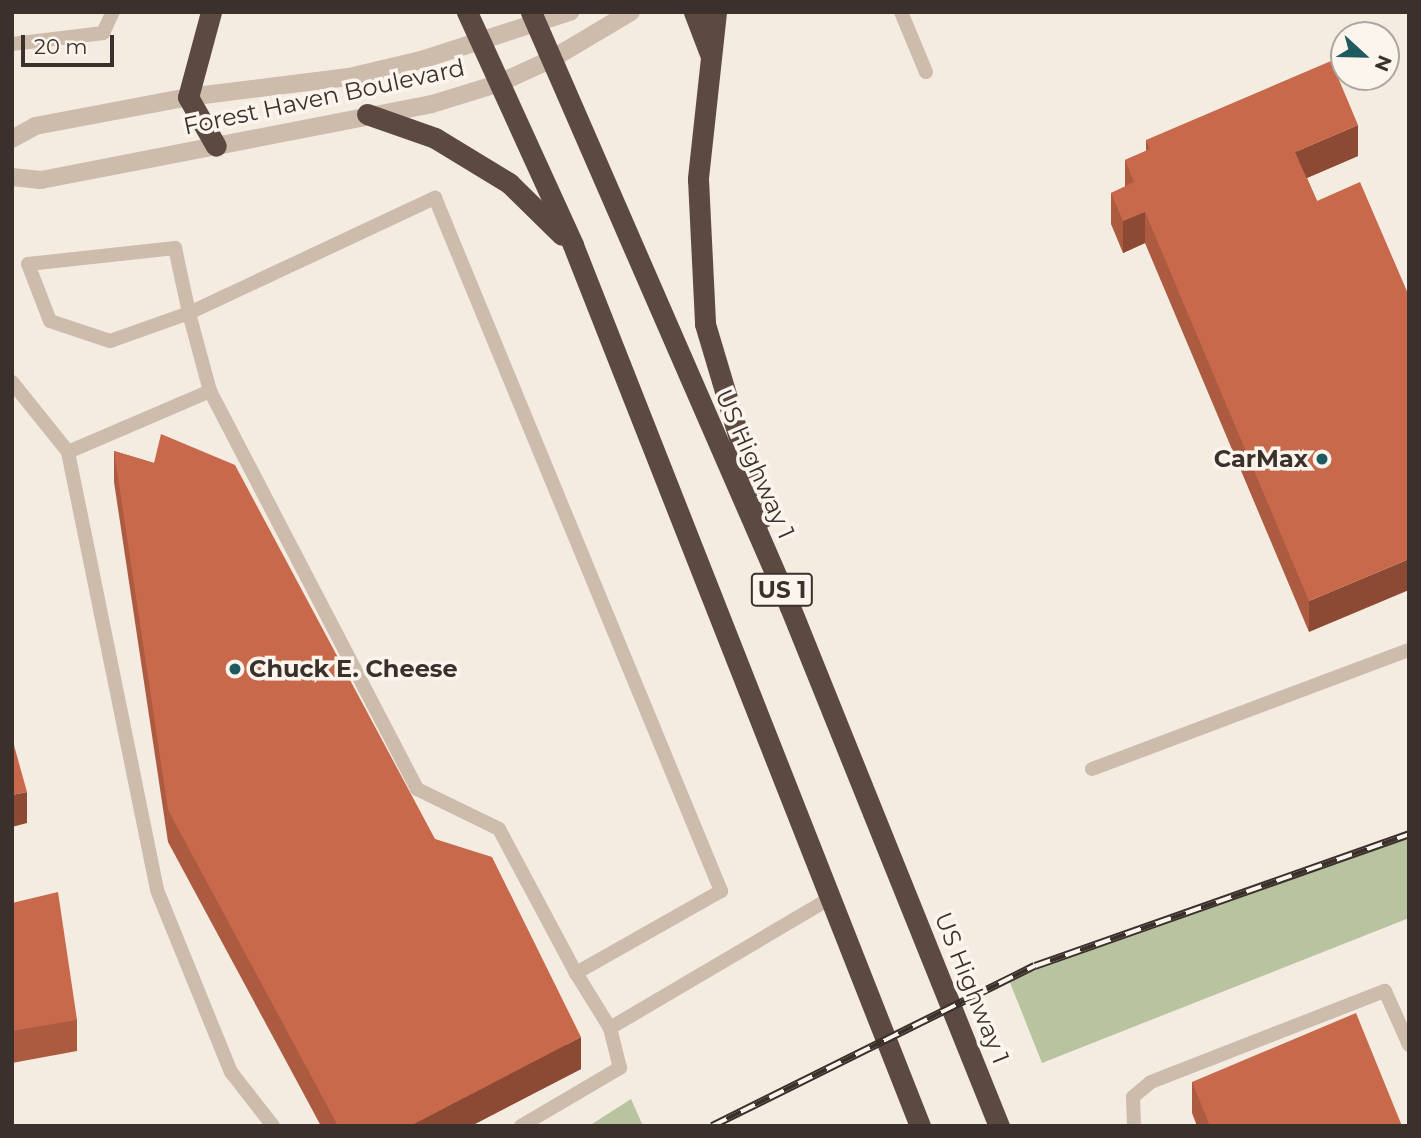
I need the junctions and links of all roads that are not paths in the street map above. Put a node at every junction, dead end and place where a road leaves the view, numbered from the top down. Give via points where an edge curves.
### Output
1 (113, 12) edge
2 (211, 12) edge
3 (467, 12) edge
4 (570, 12) edge
5 (631, 12) edge
6 (694, 12) edge
7 (716, 12) edge
8 (901, 12) edge
9 (533, 17) edge
10 (478, 41) junction
11 (12, 44) edge
12 (550, 60) junction
13 (714, 66) junction
14 (926, 72) dead end
15 (497, 84) junction
16 (188, 97) junction
17 (367, 114) junction
18 (12, 139) edge
19 (216, 146) junction
20 (12, 177) edge
21 (573, 246) junction
22 (189, 313) junction
23 (12, 382) edge
24 (210, 391) junction
25 (68, 452) junction
26 (790, 607) junction
27 (1409, 650) edge
28 (1092, 769) dead end
29 (832, 897) junction
30 (576, 973) junction
31 (610, 1028) junction
32 (1409, 1045) edge
33 (273, 1126) edge
34 (521, 1126) edge
35 (920, 1126) edge
36 (999, 1126) edge
37 (1134, 1126) edge

1 - 11 lane via 103,33
2 - 16 highway
3 - 10 highway, US 1
4 - 9 street, Forest Haven Boulevard
5 - 12 street, Forest Haven Boulevard
6 - 13 highway
7 - 13 highway
8 - 14 lane
9 - 10 street, Forest Haven Boulevard
9 - 12 highway, US 1
10 - 15 highway, US 1
10 - 16 street, Forest Haven Boulevard via 349,77
12 - 15 street, Forest Haven Boulevard
12 - 26 highway, US Highway 1 / US 1
13 - 26 highway via 698,179 705,324
15 - 17 street, Forest Haven Boulevard via 432,104
15 - 21 highway, US 1
16 - 18 street, Forest Haven Boulevard via 35,126
16 - 19 highway
17 - 19 street, Forest Haven Boulevard
17 - 21 highway via 435,138 509,183
19 - 20 street, Forest Haven Boulevard via 41,180
21 - 29 highway, US 1
22 - 22 lane via 175,248 28,264 50,321 110,341
22 - 24 lane
22 - 30 lane via 435,198 721,891
23 - 25 lane
24 - 25 lane
24 - 30 lane via 417,789 499,829
25 - 33 lane via 158,890 231,1072
26 - 36 highway, US Highway 1 / US 1
27 - 28 lane
29 - 31 lane
29 - 35 highway, US 1
30 - 31 lane
31 - 34 lane via 620,1068
32 - 37 lane via 1385,991 1151,1082 1133,1097

